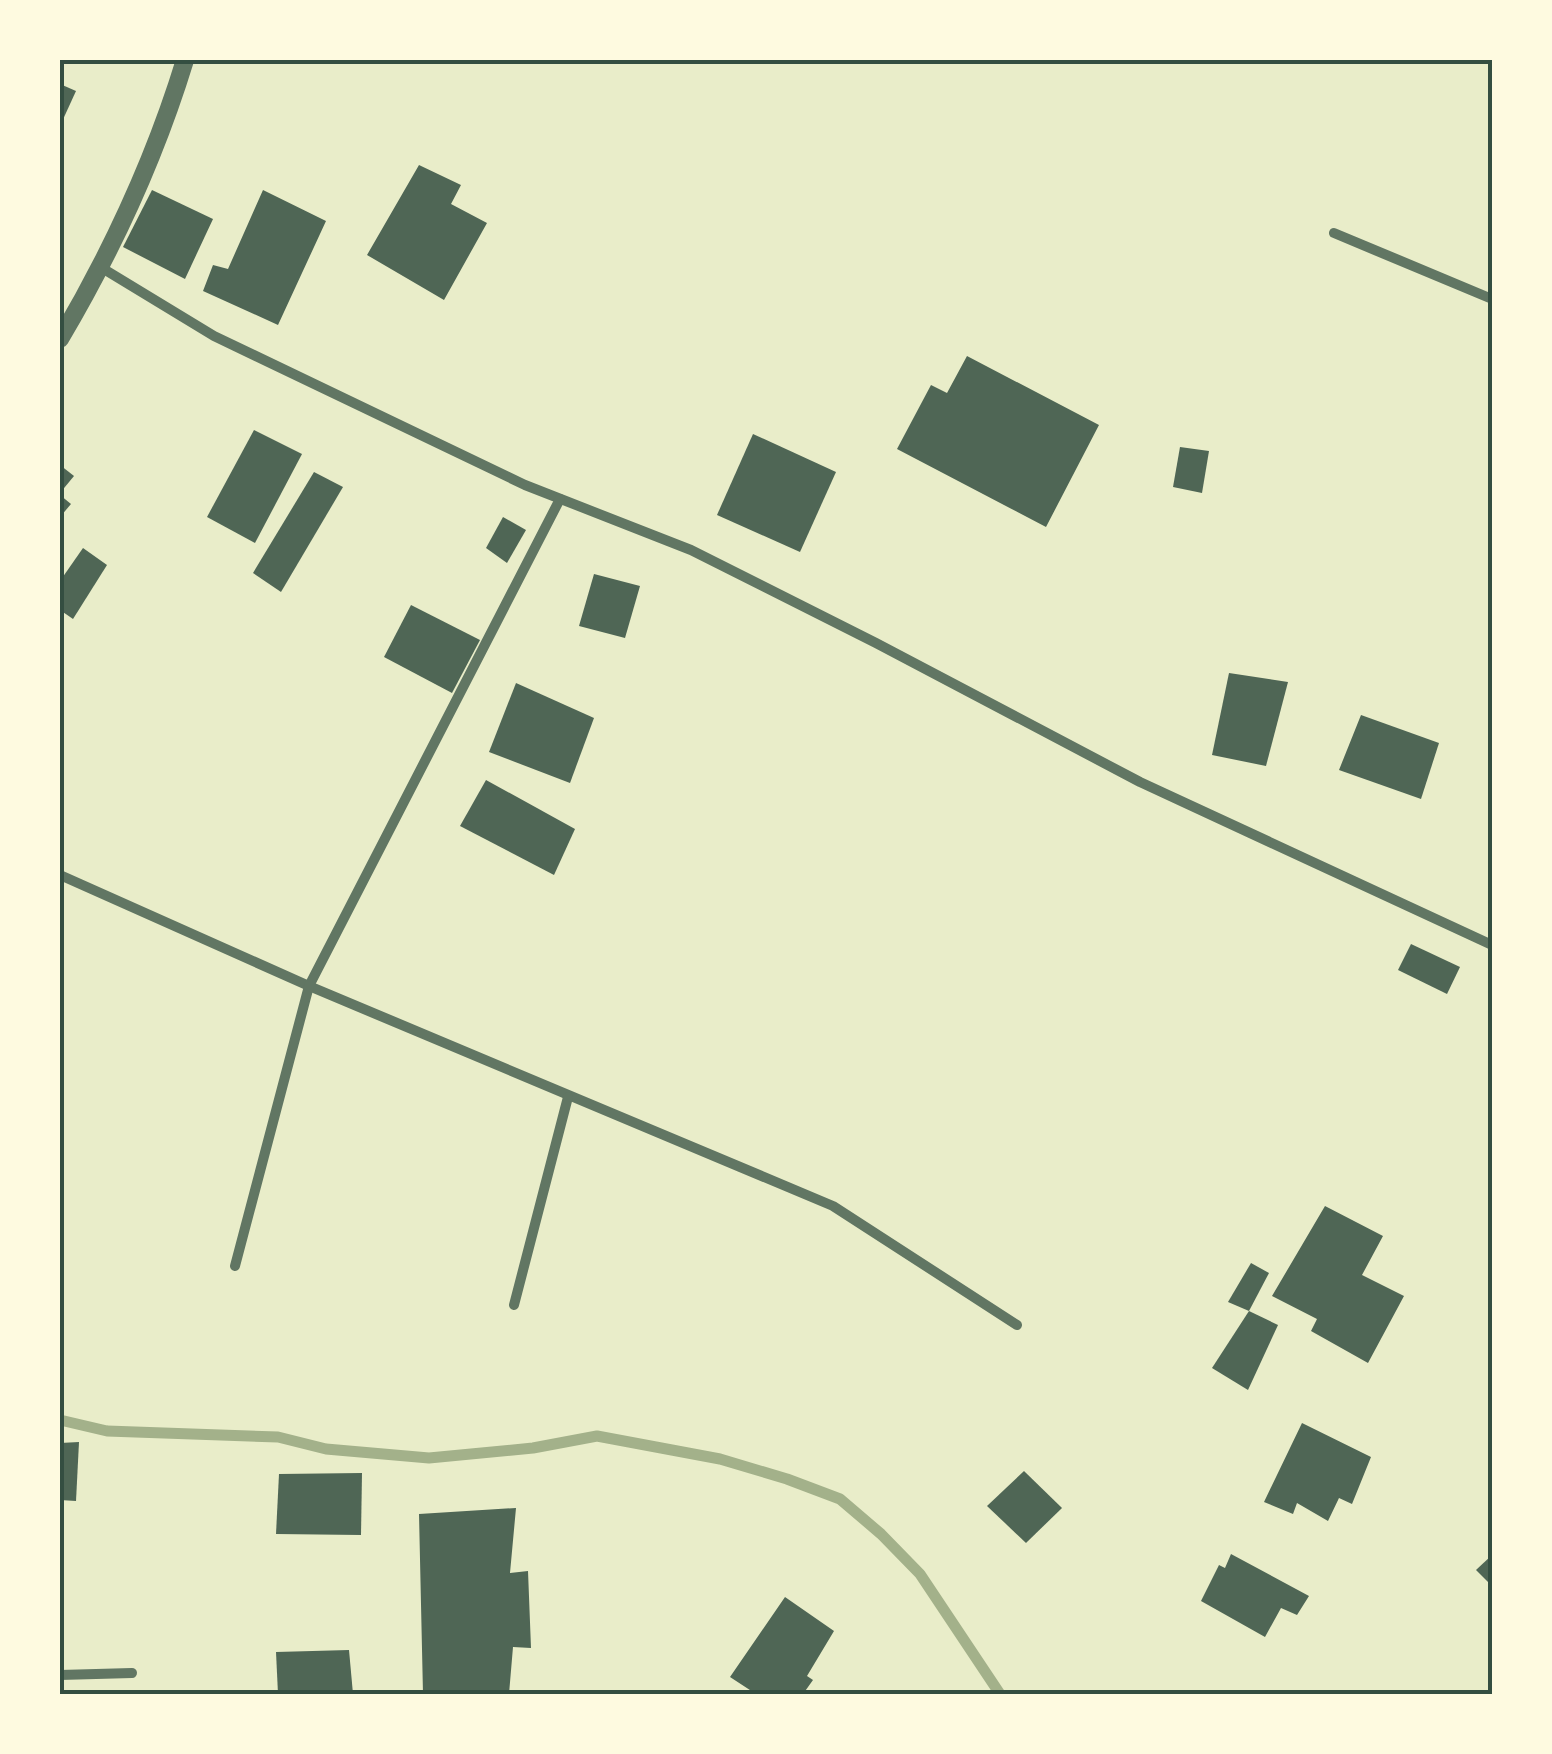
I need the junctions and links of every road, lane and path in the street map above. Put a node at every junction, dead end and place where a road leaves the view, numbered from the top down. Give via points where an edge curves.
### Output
1 (185, 60) edge
2 (1334, 233) dead end
3 (102, 268) junction
4 (1492, 299) edge
5 (60, 339) edge
6 (560, 499) junction
7 (60, 875) edge
8 (1492, 945) edge
9 (309, 986) junction
10 (568, 1097) junction
11 (236, 1266) dead end
12 (514, 1304) dead end
13 (1017, 1325) dead end
14 (132, 1672) dead end
15 (60, 1675) edge

1 - 3 street
2 - 4 street
3 - 5 street
3 - 6 street via 214,336
6 - 8 street via 691,550 1140,782
6 - 9 street
7 - 9 street
9 - 10 street
9 - 11 street
10 - 12 street
10 - 13 street via 833,1206
14 - 15 street

